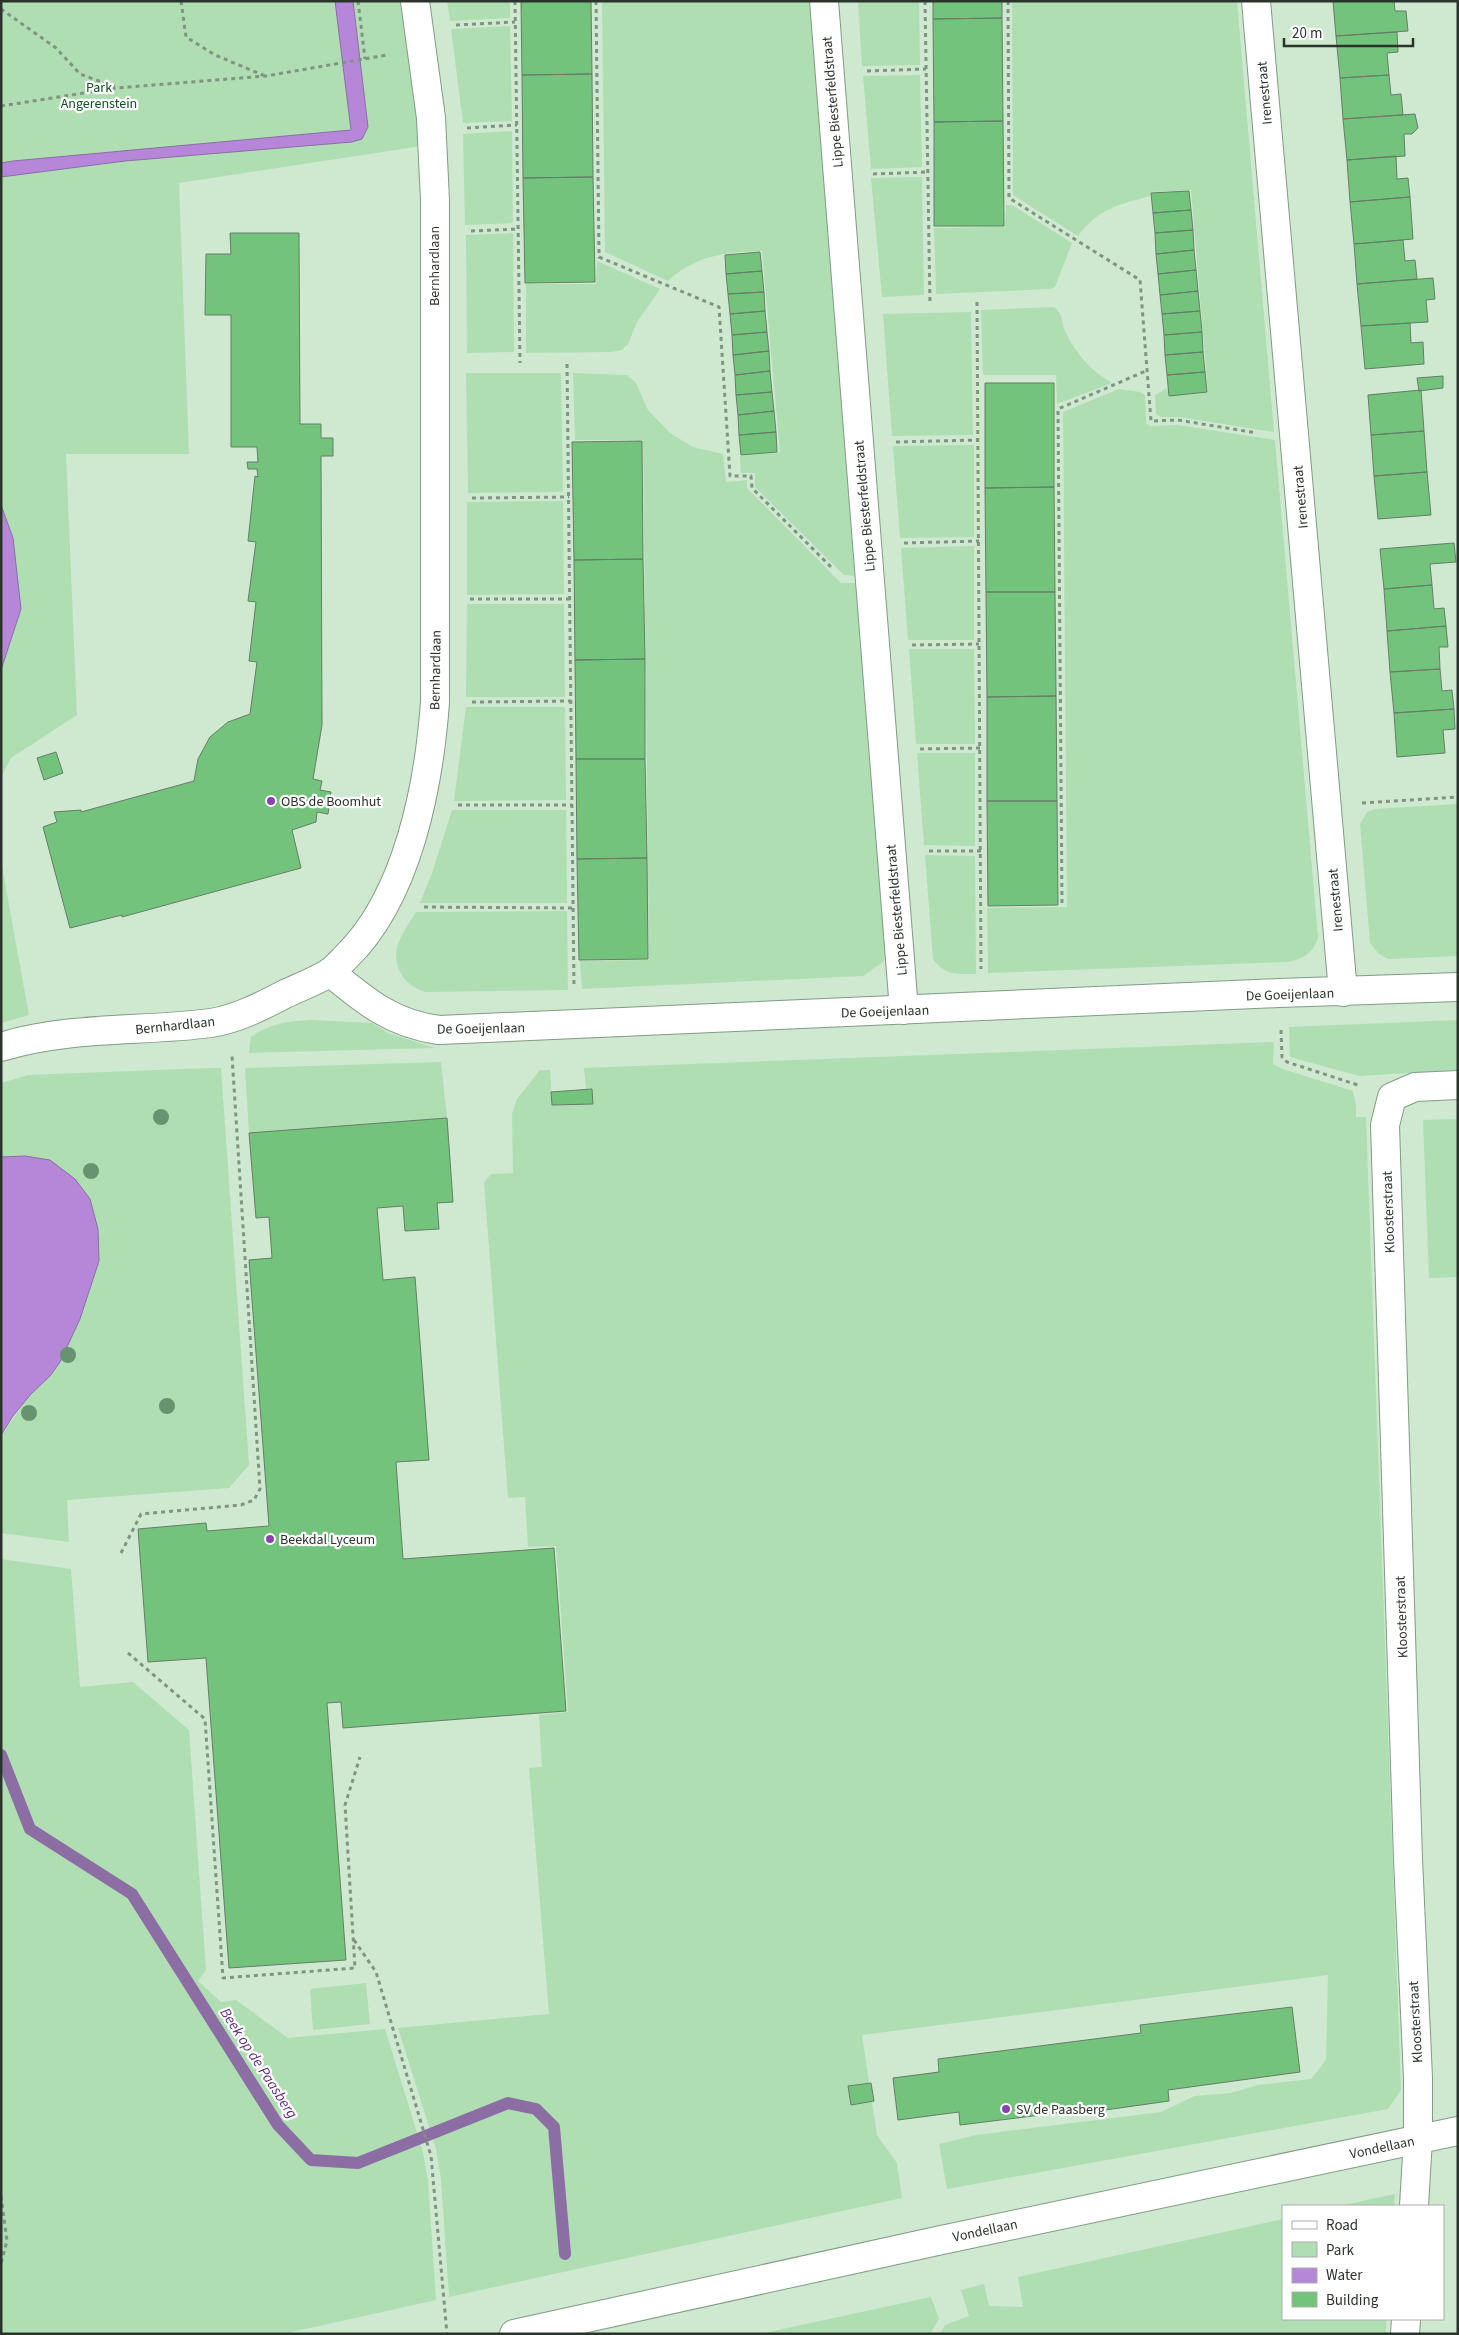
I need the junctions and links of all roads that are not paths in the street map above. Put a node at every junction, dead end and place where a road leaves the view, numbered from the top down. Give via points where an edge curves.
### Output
1 (824, 1) edge
2 (1256, 1) edge
3 (416, 14) edge
4 (330, 972) junction
5 (1458, 987) edge
6 (1343, 992) junction
7 (904, 1010) junction
8 (1, 1047) edge
9 (1458, 1085) edge
10 (1458, 2130) edge
11 (1418, 2139) junction
12 (1414, 2205) edge
13 (1406, 2320) edge
14 (514, 2334) edge
15 (1405, 2334) edge

1 - 7 street, Lippe Biesterfeldstraat
2 - 6 street, Irenestraat
3 - 4 street, Bernhardlaan via 432,130 435,232 436,599 431,752 418,817 383,907 361,942
4 - 7 street, De Goeijenlaan via 369,1004 399,1021 439,1030
4 - 8 street, Bernhardlaan via 249,1012 213,1022 44,1037
5 - 6 street, De Goeijenlaan
6 - 7 street, De Goeijenlaan
9 - 11 street, Kloosterstraat via 1415,1087 1392,1097 1385,1125
10 - 11 street, Vondellaan
11 - 12 street, Kloosterstraat
11 - 14 street, Vondellaan
13 - 15 street

